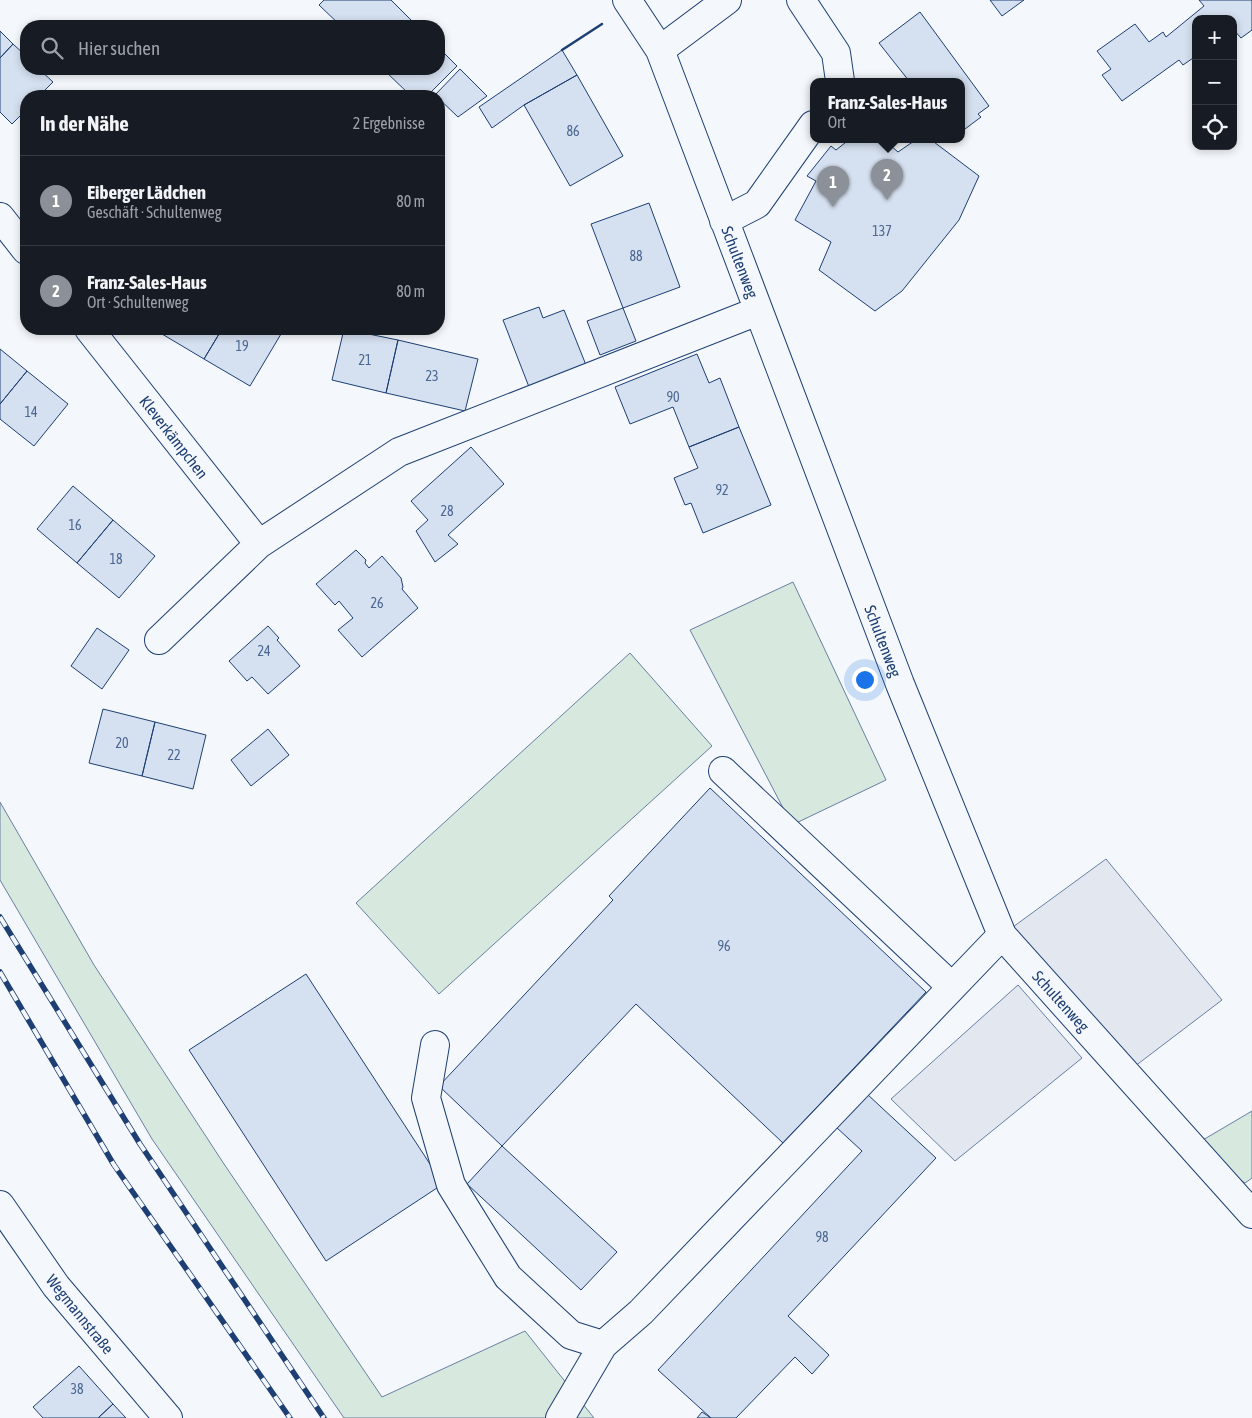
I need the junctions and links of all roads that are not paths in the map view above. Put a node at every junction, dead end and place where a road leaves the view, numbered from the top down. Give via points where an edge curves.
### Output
1 (627, 0) edge
2 (726, 0) edge
3 (801, 0) edge
4 (660, 50) junction
5 (840, 78) edge
6 (810, 129) edge
7 (0, 217) edge
8 (724, 221) junction
9 (20, 242) edge
10 (758, 311) junction
11 (94, 335) edge
12 (259, 544) junction
13 (159, 640) dead end
14 (723, 771) dead end
15 (1002, 935) junction
16 (952, 987) junction
17 (435, 1045) dead end
18 (0, 1204) edge
19 (1252, 1214) edge
20 (603, 1345) junction
21 (168, 1418) edge
22 (560, 1418) edge

1 - 4 street, Schultenweg
2 - 4 street
3 - 5 street via 836,53
4 - 8 street, Schultenweg
6 - 8 street via 757,204
7 - 9 street
8 - 10 street, Schultenweg
10 - 12 street via 399,452
10 - 15 street, Schultenweg via 900,684
11 - 12 street, Kleverkämpchen
12 - 13 street
14 - 16 street
15 - 16 street
15 - 19 street, Schultenweg
16 - 20 street via 641,1312
17 - 20 street via 426,1098 451,1185 508,1277 571,1335
18 - 21 street, Wegmannstraße via 56,1286
20 - 22 street

